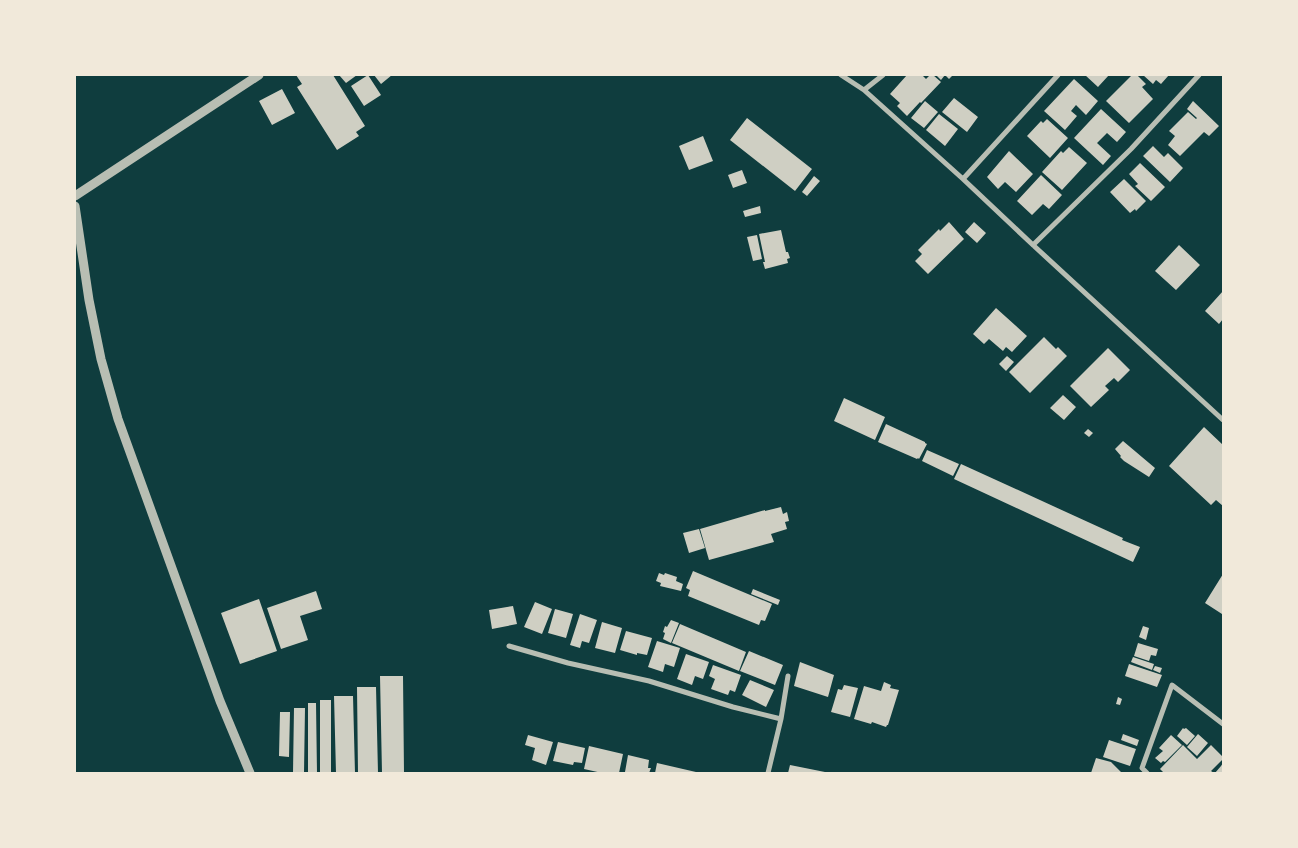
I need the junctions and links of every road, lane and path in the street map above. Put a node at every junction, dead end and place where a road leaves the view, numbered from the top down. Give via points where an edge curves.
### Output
1 (259, 75) edge
2 (841, 75) edge
3 (883, 75) edge
4 (1058, 75) edge
5 (1199, 75) edge
6 (864, 90) junction
7 (963, 179) junction
8 (75, 196) edge
9 (75, 206) edge
10 (1033, 245) junction
11 (1223, 420) edge
12 (510, 646) dead end
13 (788, 676) dead end
14 (781, 719) junction
15 (1223, 724) edge
16 (250, 773) edge
17 (768, 773) edge
18 (1147, 773) edge

1 - 8 street
2 - 6 street
3 - 6 street
4 - 7 street
5 - 10 street via 1131,149
6 - 7 street
7 - 10 street
9 - 16 street via 89,300 118,419 220,701
10 - 11 street
12 - 14 street
13 - 14 street
14 - 17 street
15 - 18 street via 1172,685 1142,768

